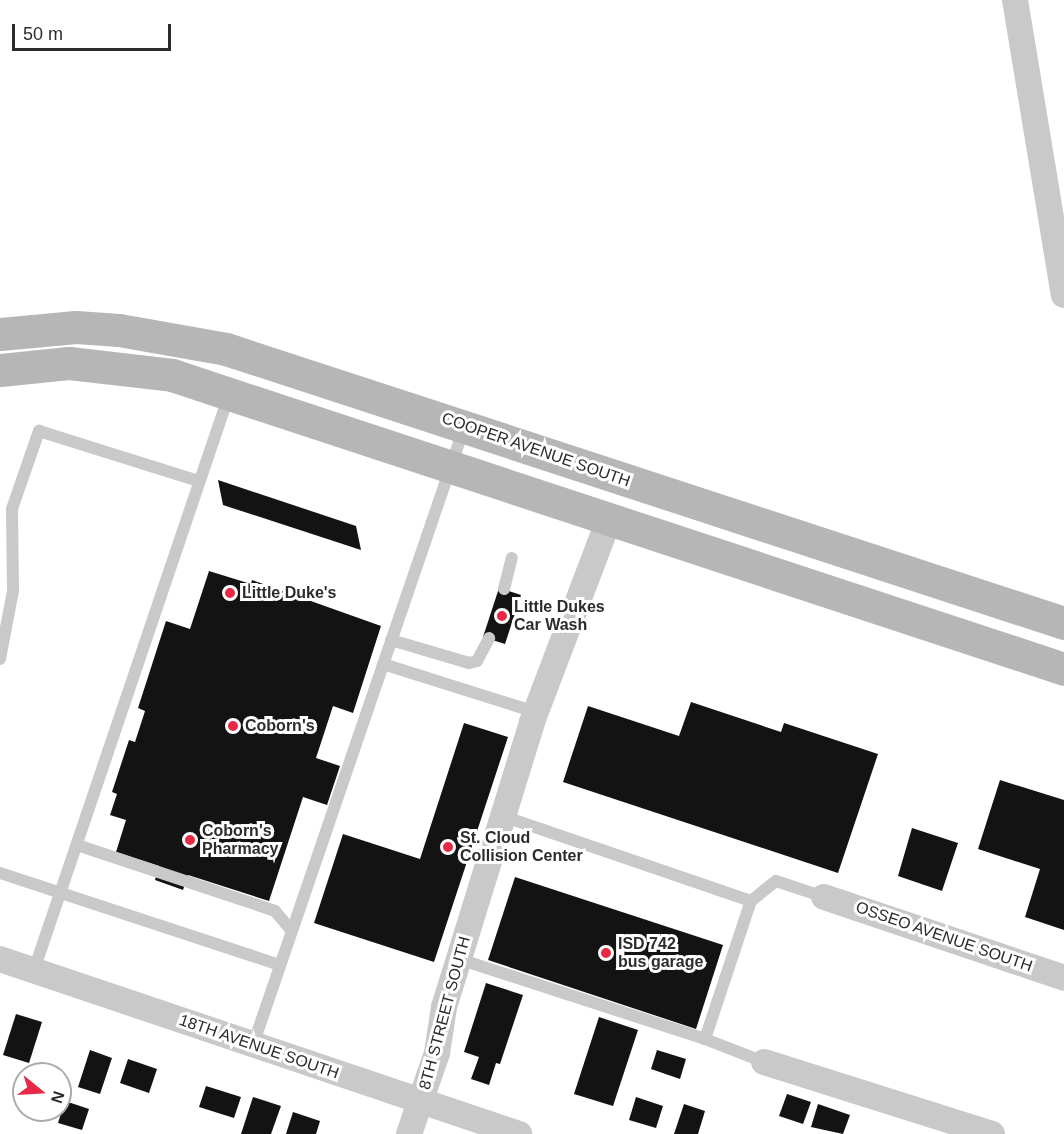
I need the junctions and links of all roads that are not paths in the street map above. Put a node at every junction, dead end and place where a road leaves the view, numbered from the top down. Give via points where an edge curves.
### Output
1 (1015, 0) edge
2 (1064, 295) edge
3 (0, 334) edge
4 (0, 370) edge
5 (230, 393) junction
6 (465, 426) junction
7 (451, 464) junction
8 (199, 481) junction
9 (610, 517) junction
10 (513, 558) dead end
11 (504, 590) dead end
12 (1064, 623) edge
13 (489, 638) dead end
14 (392, 640) junction
15 (0, 659) edge
16 (383, 664) junction
17 (1064, 669) edge
18 (535, 712) junction
19 (503, 816) junction
20 (77, 845) junction
21 (0, 873) edge
22 (60, 893) junction
23 (824, 897) joint
24 (752, 901) junction
25 (291, 930) junction
26 (0, 959) edge
27 (459, 959) junction
28 (279, 965) junction
29 (34, 970) junction
30 (1064, 978) edge
31 (705, 1040) junction
32 (253, 1045) junction
33 (764, 1062) joint
34 (421, 1102) junction
35 (409, 1134) edge
36 (519, 1134) edge
37 (992, 1134) edge

1 - 2 street
3 - 6 main road, COOPER AVENUE SOUTH via 76,327 186,340 226,349
4 - 5 main road via 40,364 109,365 172,375
5 - 7 main road
5 - 8 lane
6 - 7 lane
6 - 12 main road, COOPER AVENUE SOUTH
7 - 9 main road
7 - 14 lane
8 - 15 lane via 39,431 12,509 12,591
8 - 20 lane
9 - 17 main road
9 - 18 street, 8TH STREET SOUTH
10 - 11 lane
13 - 14 lane via 477,661 469,663
14 - 16 lane
16 - 18 lane
16 - 25 lane
18 - 19 street, 8TH STREET SOUTH
19 - 24 lane
19 - 27 street, 8TH STREET SOUTH
20 - 22 lane
20 - 25 lane via 275,911
21 - 22 lane
22 - 28 lane
22 - 29 lane
23 - 24 lane via 776,881
23 - 30 street, OSSEO AVENUE SOUTH
24 - 31 lane
25 - 28 lane
26 - 29 street, 18TH AVENUE SOUTH
27 - 31 lane
27 - 34 street, 8TH STREET SOUTH
28 - 32 lane
29 - 32 street, 18TH AVENUE SOUTH
31 - 33 lane
32 - 34 street, 18TH AVENUE SOUTH
33 - 37 street
34 - 35 street, 8TH STREET SOUTH
34 - 36 street, 18TH AVENUE SOUTH

